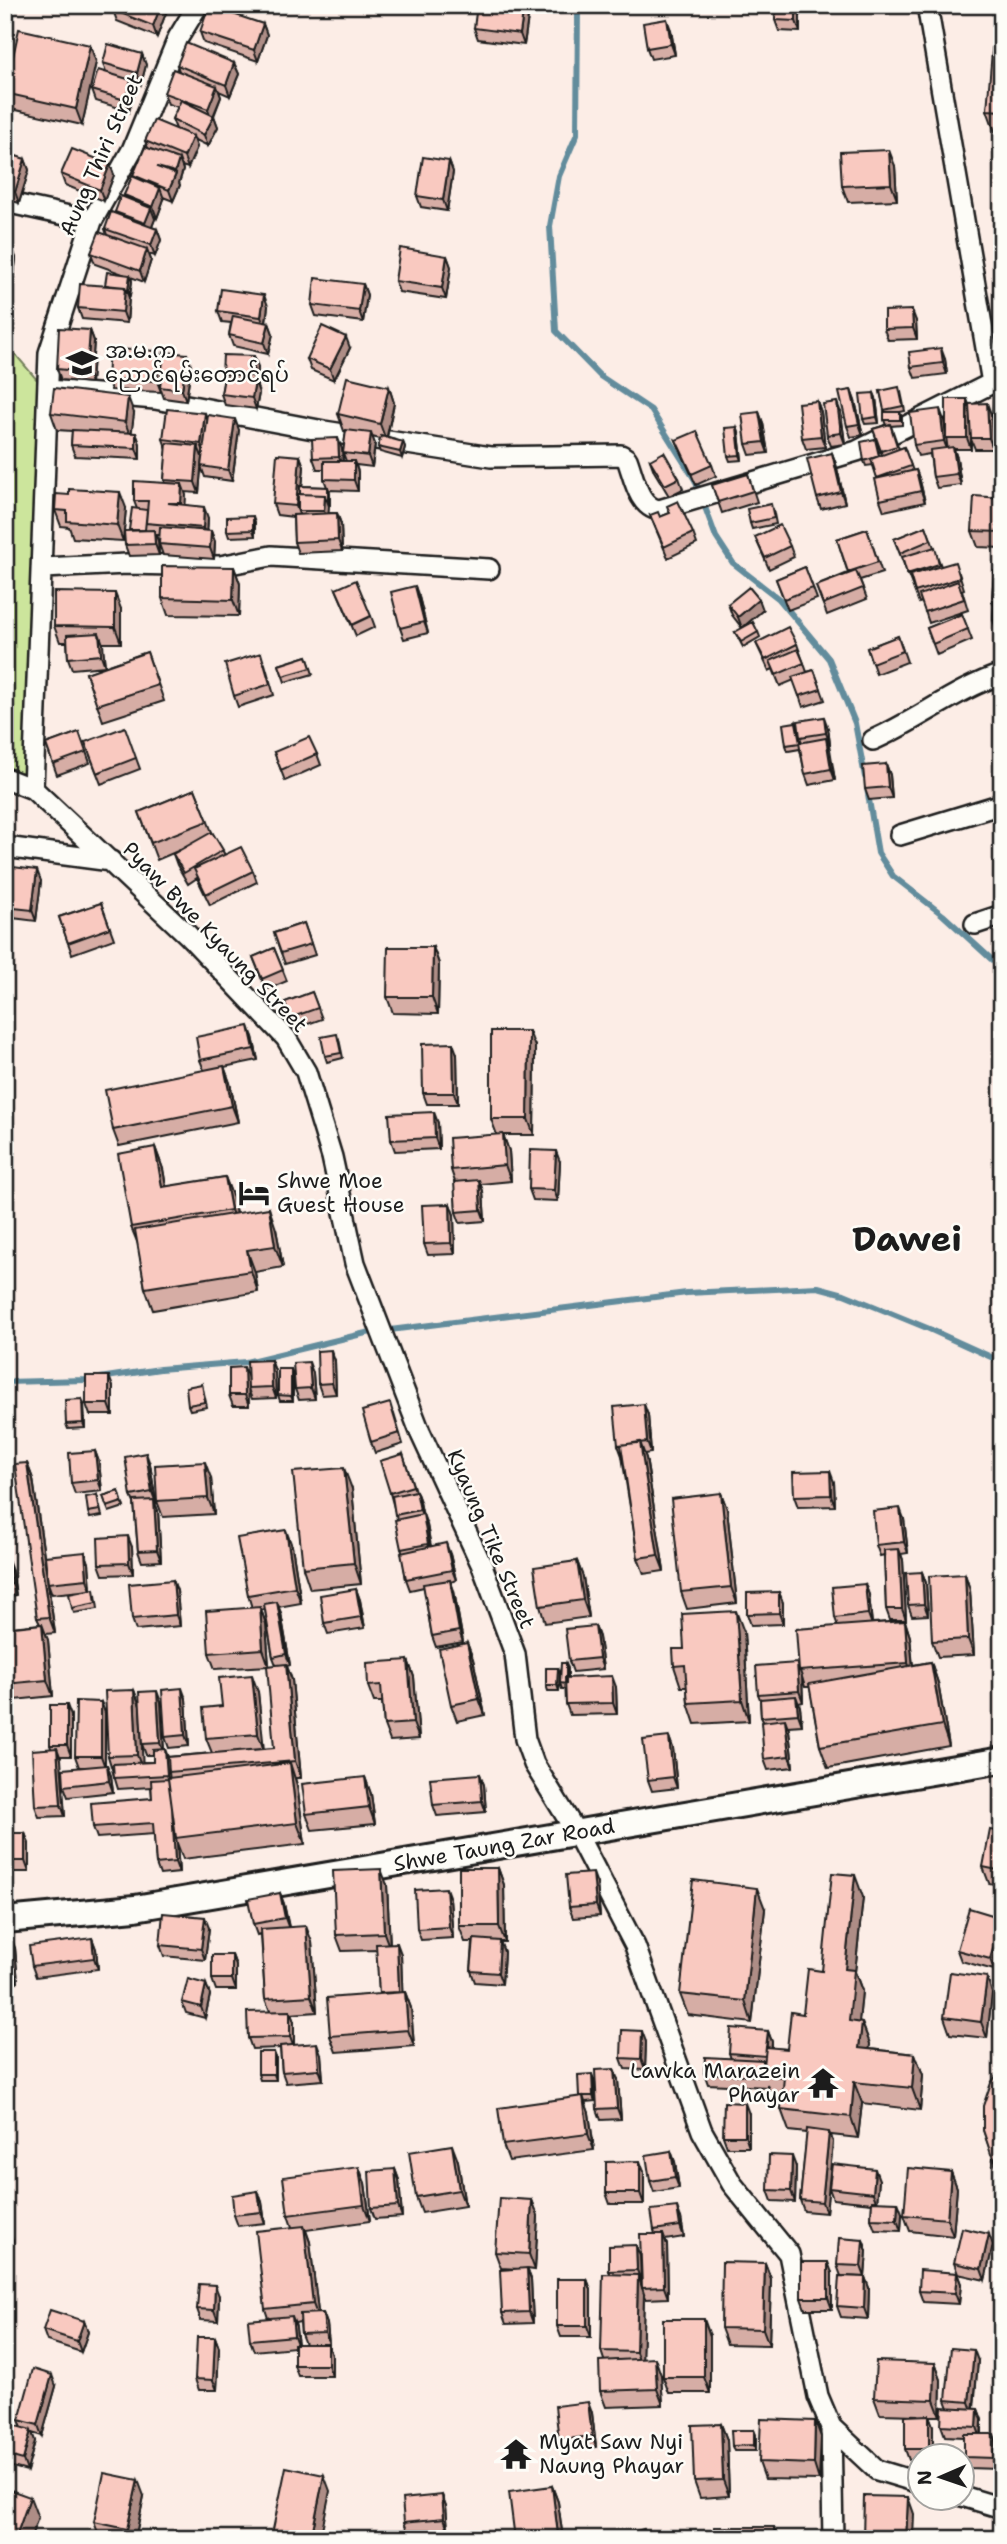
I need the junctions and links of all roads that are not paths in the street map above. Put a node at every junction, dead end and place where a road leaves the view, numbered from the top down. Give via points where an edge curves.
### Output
1 (198, 5) edge
2 (927, 5) edge
3 (5, 202) edge
4 (92, 221) junction
5 (997, 385) edge
6 (49, 390) junction
7 (43, 568) junction
8 (489, 569) dead end
9 (1002, 674) edge
10 (873, 740) dead end
11 (5, 778) edge
12 (33, 789) junction
13 (1002, 804) edge
14 (900, 835) dead end
15 (5, 848) edge
16 (111, 861) junction
17 (1002, 915) edge
18 (975, 924) dead end
19 (380, 1331) joint
20 (1002, 1760) edge
21 (576, 1832) junction
22 (5, 1920) edge
23 (831, 2427) junction
24 (906, 2479) edge
25 (976, 2500) edge
26 (1002, 2508) edge
27 (833, 2539) edge

1 - 4 street, Aung Thiri Street via 178,38 132,150
2 - 5 street
3 - 4 street
4 - 6 street, Aung Thiri Street via 50,353
5 - 6 street via 857,451 659,510 644,503 627,459 621,455 491,457 155,399
6 - 7 street, Aung Thiri Street
7 - 8 street via 220,566 271,556
7 - 12 street, Aung Thiri Street
9 - 10 street via 980,681
11 - 12 street, Pyaw Bwe Kyaung Street
12 - 16 street, Pyaw Bwe Kyaung Street
13 - 14 street
15 - 16 street
16 - 19 street, Pyaw Bwe Kyaung Street via 286,1038 299,1060 321,1116 355,1262
17 - 18 street
19 - 21 street, Kyaung Tike Street via 515,1654 525,1739 534,1763
20 - 21 street, Shwe Taung Zar Road
21 - 22 street, Shwe Taung Zar Road via 135,1908
21 - 23 street, Kyaung Tike Street via 635,1946 702,2131 732,2184 789,2254 818,2396
23 - 24 street via 877,2470
23 - 27 street, Kyaung Tike Street
25 - 26 street

